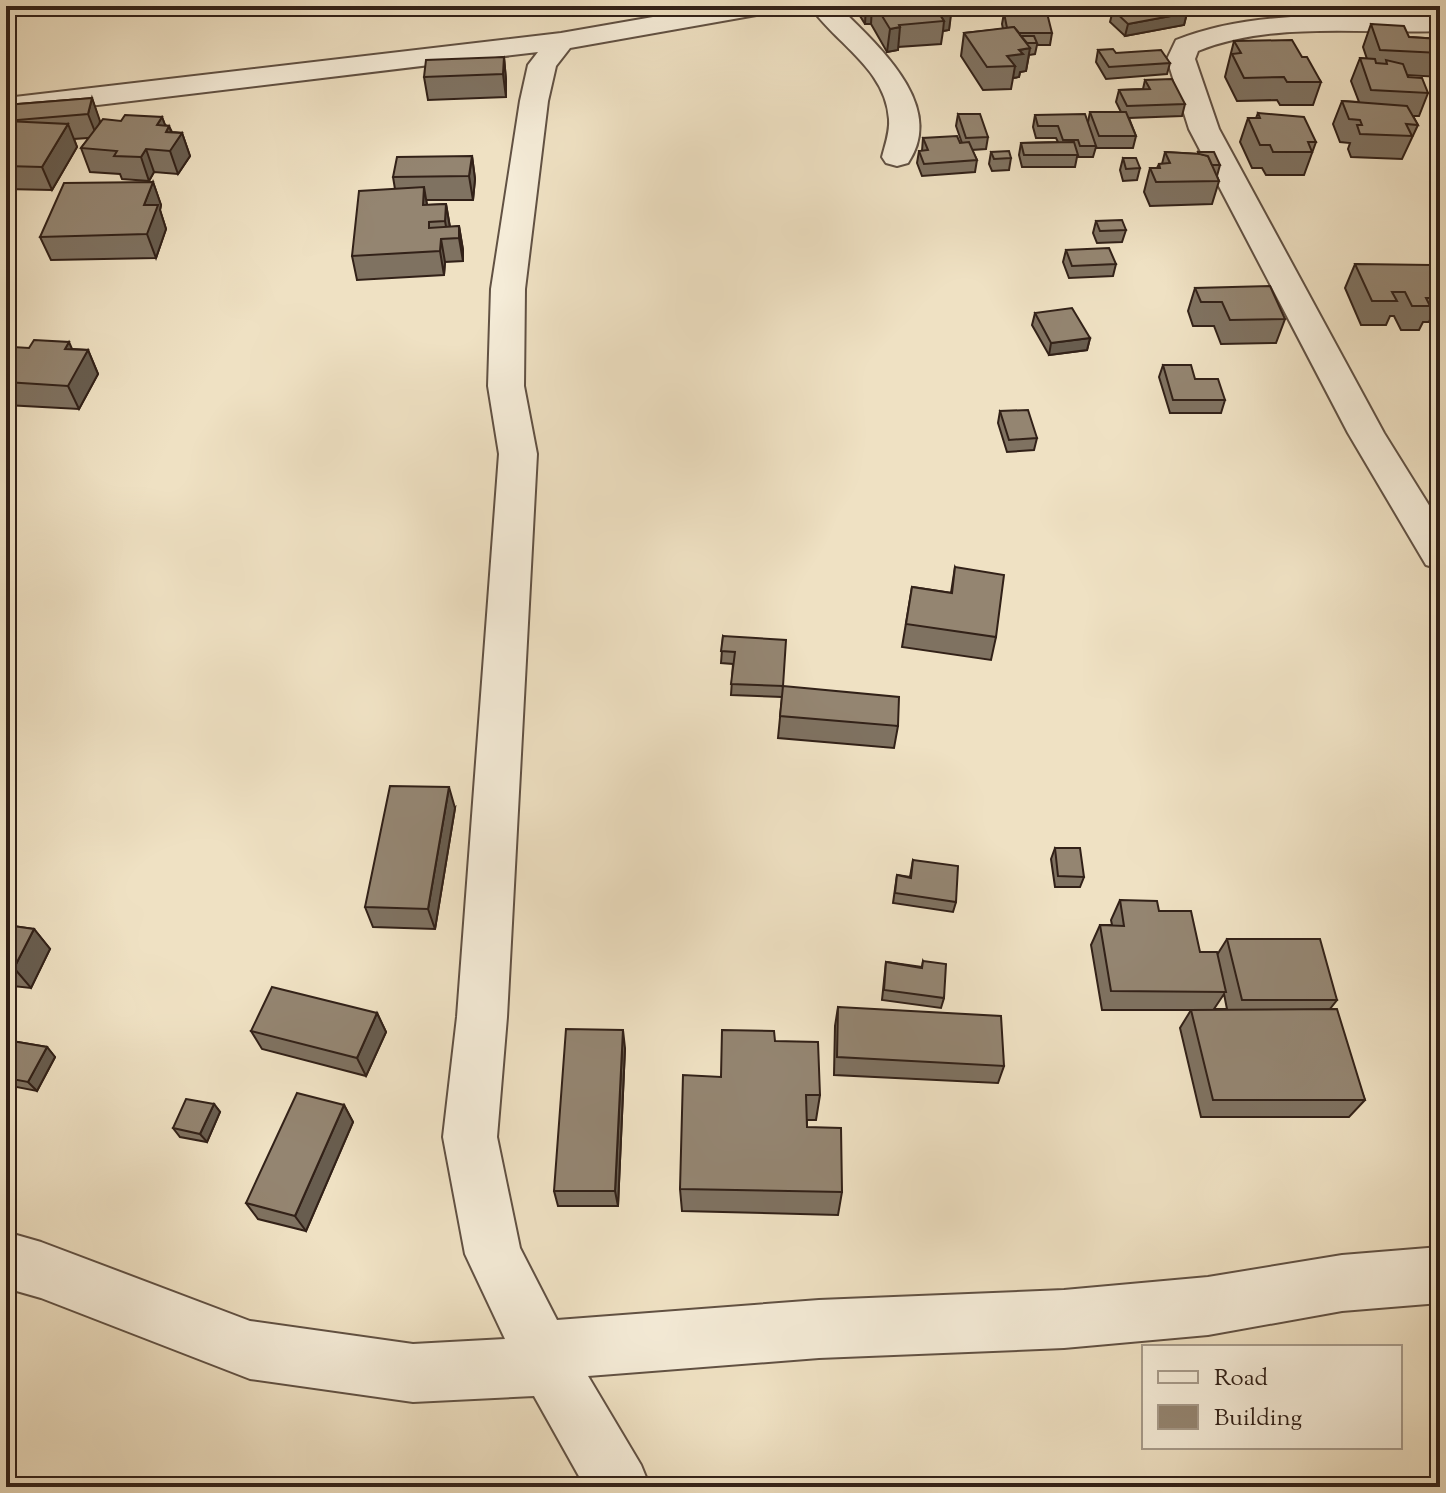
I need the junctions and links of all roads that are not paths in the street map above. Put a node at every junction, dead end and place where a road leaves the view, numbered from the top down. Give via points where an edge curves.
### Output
1 (648, 6) edge
2 (762, 6) edge
3 (823, 6) edge
4 (1440, 23) edge
5 (620, 32) junction
6 (561, 41) junction
7 (6, 107) edge
8 (897, 157) dead end
9 (1440, 555) edge
10 (6, 1260) edge
11 (1440, 1275) edge
12 (545, 1358) junction
13 (619, 1487) edge

1 - 5 street
2 - 5 street
3 - 8 street via 893,86 904,120
4 - 9 street via 1229,32 1193,41 1181,59 1204,129 1279,273
5 - 6 street
6 - 7 street
6 - 12 street via 542,65 534,101 508,289 506,386 518,454 470,1137 493,1254
10 - 12 street via 250,1350 413,1373
11 - 12 street via 1342,1283 1208,1306 819,1329
12 - 13 street

